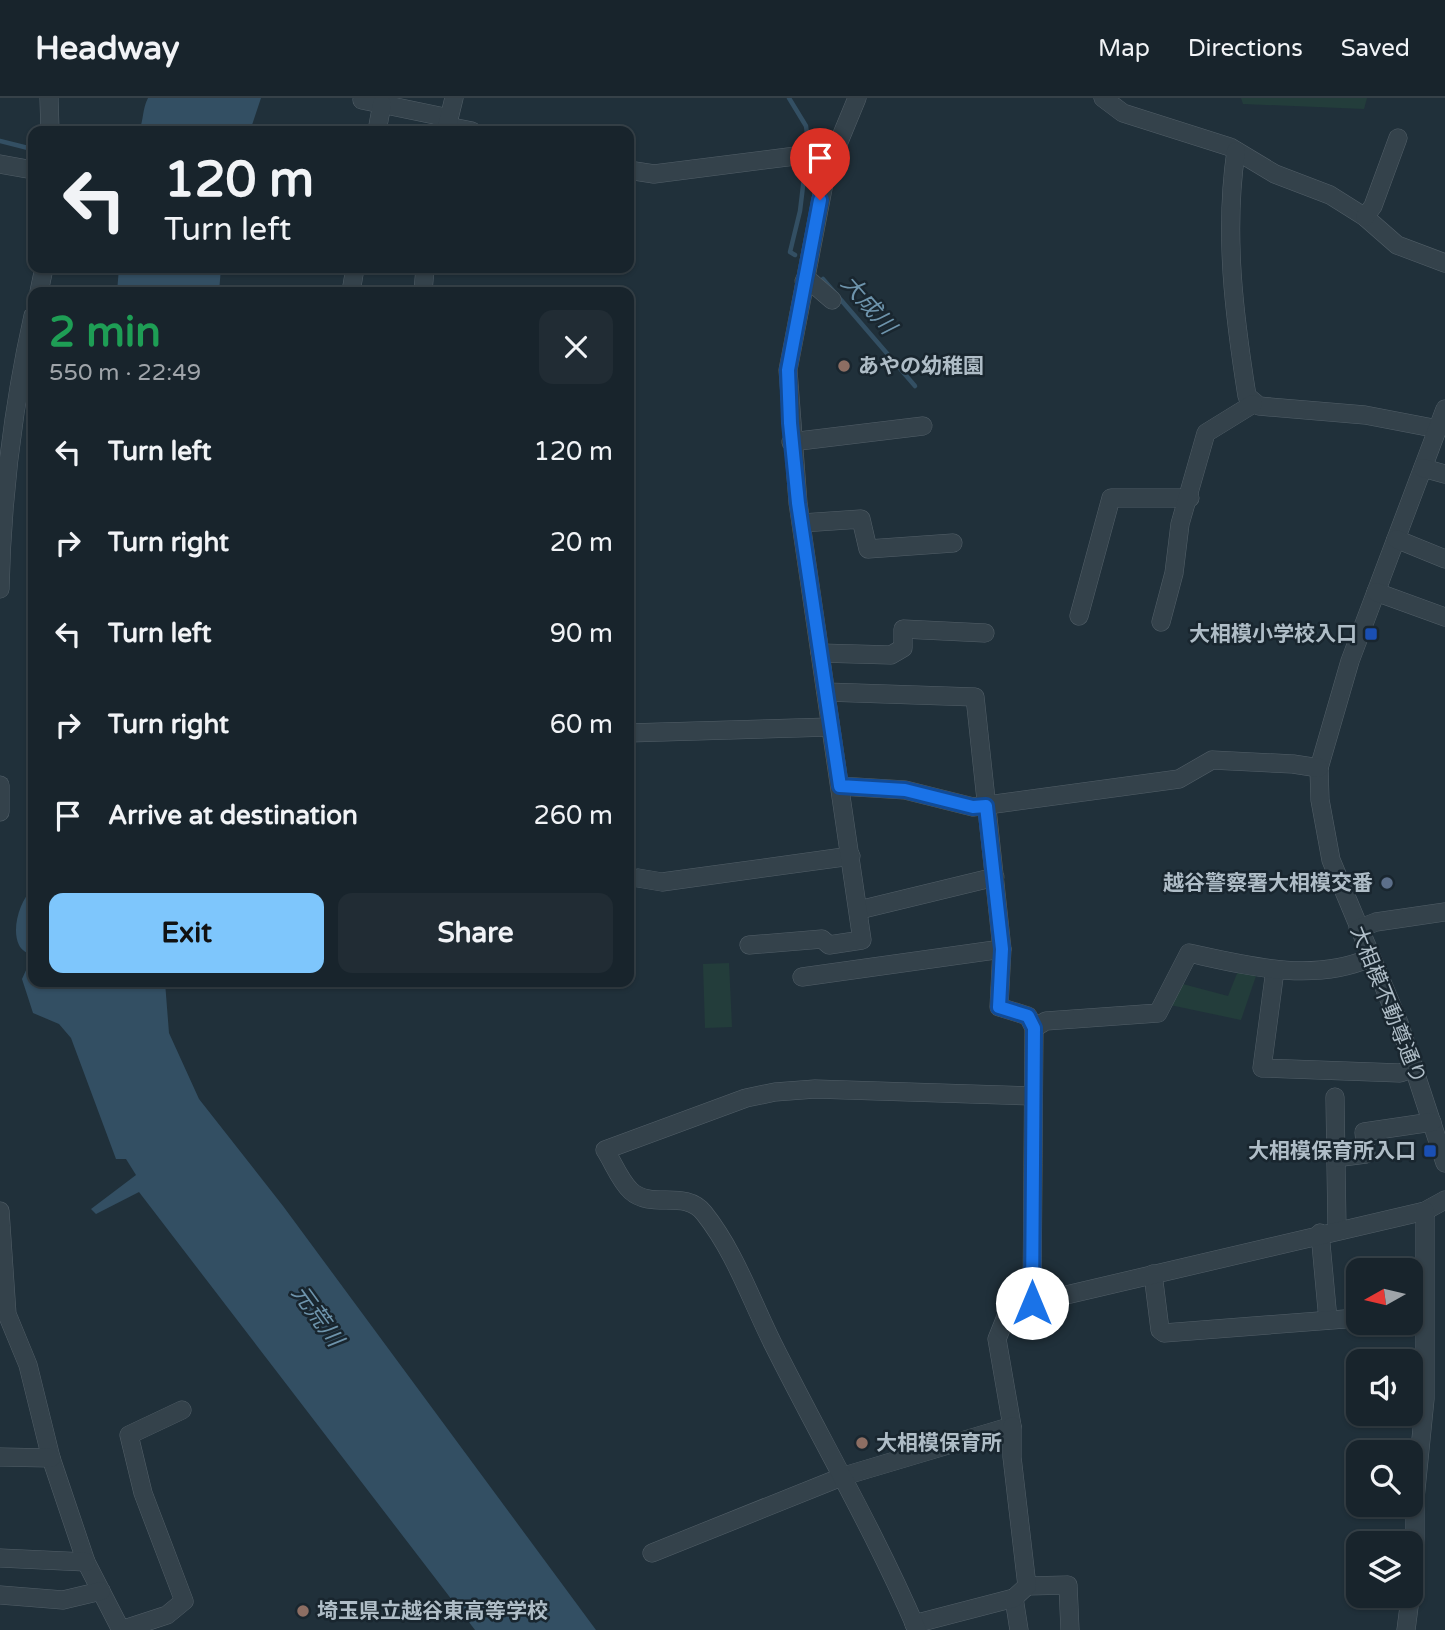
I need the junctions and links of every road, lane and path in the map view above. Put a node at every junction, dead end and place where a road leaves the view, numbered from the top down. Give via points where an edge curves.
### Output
1 (50, 98) edge
2 (454, 98) edge
3 (858, 98) edge
4 (1103, 98) edge
5 (362, 100) dead end
6 (382, 104) junction
7 (447, 125) edge
8 (50, 126) edge
9 (378, 126) edge
10 (1398, 138) dead end
11 (835, 151) junction
12 (1236, 151) junction
13 (0, 164) edge
14 (28, 169) edge
15 (634, 171) edge
16 (1365, 217) junction
17 (1445, 263) edge
18 (804, 281) junction
19 (832, 300) dead end
20 (28, 340) edge
21 (1253, 404) junction
22 (1445, 409) edge
23 (923, 426) dead end
24 (1438, 429) junction
25 (791, 442) junction
26 (1423, 468) junction
27 (1445, 474) edge
28 (1189, 498) junction
29 (802, 523) junction
30 (1396, 539) junction
31 (953, 543) dead end
32 (1445, 559) edge
33 (0, 589) edge
34 (1376, 592) junction
35 (1079, 617) dead end
36 (1445, 617) edge
37 (1161, 622) dead end
38 (985, 633) dead end
39 (820, 653) junction
40 (826, 692) junction
41 (830, 727) junction
42 (634, 733) edge
43 (1319, 768) junction
44 (840, 786) junction
45 (0, 787) edge
46 (986, 806) junction
47 (0, 813) edge
48 (851, 856) junction
49 (995, 877) junction
50 (638, 878) dead end
51 (859, 910) junction
52 (1445, 912) edge
53 (1358, 929) junction
54 (749, 945) dead end
55 (1002, 949) junction
56 (1370, 958) junction
57 (1275, 970) junction
58 (802, 977) dead end
59 (1034, 1028) junction
60 (1415, 1068) junction
61 (1033, 1096) junction
62 (1335, 1097) dead end
63 (1432, 1122) junction
64 (1335, 1158) junction
65 (1445, 1163) edge
66 (1445, 1200) edge
67 (1424, 1210) junction
68 (0, 1211) edge
69 (1328, 1231) junction
70 (1421, 1258) edge
71 (1153, 1274) junction
72 (1032, 1303) junction
73 (1346, 1319) edge
74 (1328, 1320) junction
75 (1420, 1335) edge
76 (182, 1410) dead end
77 (1012, 1426) junction
78 (0, 1457) edge
79 (51, 1458) junction
80 (844, 1476) junction
81 (652, 1553) dead end
82 (0, 1558) edge
83 (86, 1562) junction
84 (101, 1591) junction
85 (1020, 1592) junction
86 (0, 1595) edge
87 (916, 1627) edge
88 (121, 1630) edge
89 (1019, 1630) edge
90 (1070, 1630) edge
91 (1406, 1630) edge

1 - 8 street
2 - 7 street
3 - 11 street
4 - 12 street via 1123,113
5 - 6 street
6 - 7 street
6 - 9 street
10 - 16 street
11 - 15 street via 654,173
11 - 18 street via 826,173
12 - 16 street via 1275,174 1330,195
12 - 21 street via 1229,195 1231,264 1247,396
13 - 14 street
16 - 17 street via 1397,245
18 - 19 street
18 - 25 street via 788,370
20 - 33 street via 7,477
21 - 24 street via 1366,415
21 - 28 street via 1206,433
22 - 24 street, 大相模不動尊通り
23 - 25 street
24 - 26 street, 大相模不動尊通り
25 - 29 street
26 - 27 street
26 - 30 street, 大相模不動尊通り
28 - 35 street via 1111,498
28 - 37 street
29 - 31 street via 861,519 868,549
29 - 39 street
30 - 32 street
30 - 34 street, 大相模不動尊通り
34 - 36 street
34 - 43 street, 大相模不動尊通り
38 - 39 street via 903,629 903,648 891,655
39 - 40 street
40 - 41 street
40 - 46 street via 975,697
41 - 42 street
41 - 44 street
43 - 46 street via 1212,760 1179,779
43 - 53 street, 大相模不動尊通り via 1331,860
44 - 46 street via 905,790 973,807
44 - 48 street
45 - 47 street
46 - 49 street
48 - 50 street via 662,882
48 - 51 street
49 - 51 street
49 - 55 street
51 - 54 street via 862,940 830,945 822,939
52 - 53 street
53 - 56 street, 大相模不動尊通り
55 - 58 street
55 - 59 street via 999,1007 1028,1016
56 - 57 street via 1309,971
56 - 60 street, 大相模不動尊通り
57 - 59 street via 1189,953 1158,1013 1046,1021
57 - 60 street via 1262,1068 1400,1073
59 - 61 street
60 - 63 street, 大相模不動尊通り
61 - 72 street
61 - 80 street via 815,1089 775,1092 746,1098 605,1150 631,1191 649,1200 689,1200 702,1209 727,1244 773,1345
62 - 64 street
63 - 64 street via 1364,1132 1366,1154
63 - 65 street, 大相模不動尊通り
64 - 69 street
66 - 67 street
67 - 69 street
67 - 70 street
68 - 79 street via 7,1314 28,1365
69 - 71 street
69 - 74 street
71 - 72 street
71 - 74 street via 1164,1333
72 - 77 street via 1007,1314 996,1339
73 - 74 street
75 - 91 street via 1425,1399
76 - 88 street via 129,1435 143,1493 184,1601 167,1615
77 - 80 street
77 - 85 street
78 - 79 street
79 - 83 street
80 - 81 street
80 - 87 street
82 - 83 street
83 - 84 street
84 - 86 street via 63,1600
84 - 88 street
85 - 87 street
85 - 89 street
85 - 90 street via 1068,1584

